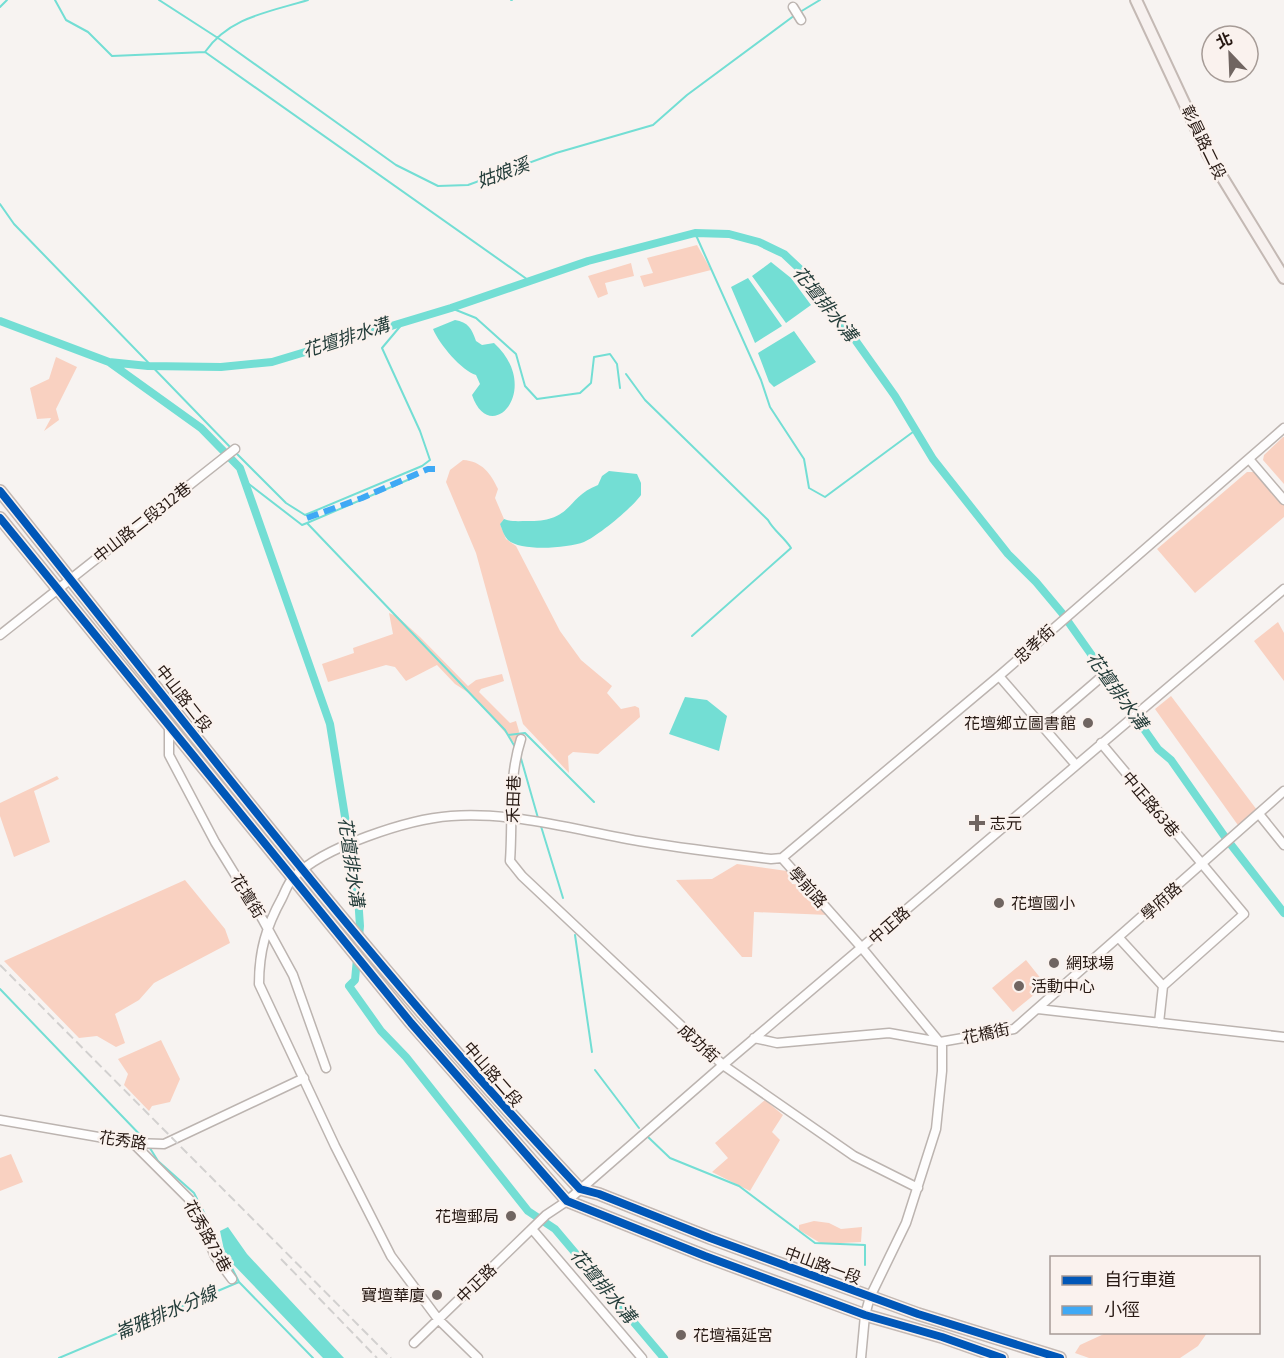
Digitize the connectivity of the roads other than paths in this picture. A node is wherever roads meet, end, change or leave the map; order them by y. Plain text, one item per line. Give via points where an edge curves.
1 (1136, 0) edge
2 (793, 7) dead end
3 (801, 20) dead end
4 (1284, 278) edge
5 (1284, 428) edge
6 (235, 449) dead end
7 (1250, 459) junction
8 (0, 491) edge
9 (1284, 500) edge
10 (0, 518) edge
11 (64, 582) junction
12 (1284, 589) edge
13 (0, 635) edge
14 (999, 676) junction
15 (1099, 679) dead end
16 (169, 728) junction
17 (1043, 728) junction
18 (521, 739) dead end
19 (1101, 743) junction
20 (1076, 765) junction
21 (1284, 791) edge
22 (1259, 814) junction
23 (512, 819) junction
24 (1284, 844) edge
25 (782, 858) junction
26 (510, 861) joint
27 (1202, 864) junction
28 (303, 870) junction
29 (291, 879) junction
30 (267, 926) junction
31 (1119, 938) junction
32 (862, 948) junction
33 (1163, 986) junction
34 (1038, 1009) junction
35 (1159, 1023) junction
36 (1284, 1037) edge
37 (754, 1038) junction
38 (940, 1042) junction
39 (723, 1065) junction
40 (326, 1068) dead end
41 (304, 1078) junction
42 (0, 1120) edge
43 (134, 1143) junction
44 (918, 1188) junction
45 (580, 1190) junction
46 (567, 1201) junction
47 (535, 1226) junction
48 (232, 1279) dead end
49 (870, 1297) junction
50 (865, 1315) junction
51 (438, 1319) junction
52 (414, 1342) dead end
53 (478, 1358) edge
54 (642, 1358) edge
55 (861, 1358) edge
56 (1002, 1358) edge
57 (1060, 1358) edge

1 - 4 main road, 彰員路二段 via 1208,154
2 - 3 street
5 - 7 street, 忠孝街
6 - 11 street, 中山路二段312巷
7 - 9 street
7 - 14 street, 忠孝街
8 - 11 main road, 中山路二段
10 - 11 main road, 中山路二段
11 - 13 street, 中山路二段312巷
11 - 16 main road, 中山路二段
11 - 28 main road, 中山路二段
12 - 19 street, 中正路
14 - 17 street
14 - 25 street, 忠孝街
15 - 17 street
16 - 29 main road, 中山路二段
16 - 30 street, 花壇街 via 169,755 215,842
17 - 20 street
18 - 23 street, 禾田巷 via 510,795
19 - 20 street, 中正路
19 - 27 street, 中正路63巷
20 - 32 street, 中正路
21 - 22 street, 學府路
22 - 24 street
22 - 27 street, 學府路
23 - 25 street, 學前路 via 643,842
23 - 26 street, 禾田巷
23 - 28 street, 學前路 via 454,816 408,824 343,848
25 - 32 street, 學前路
26 - 39 street, 成功街
27 - 31 street, 學府路
27 - 33 street, 中正路63巷 via 1244,914
28 - 29 street
28 - 45 main road, 中山路二段 via 487,1088
29 - 30 street
29 - 46 main road, 中山路二段
30 - 40 street, 花壇街 via 293,975
30 - 41 street via 259,958 259,984
31 - 33 street
31 - 34 street, 學府路
32 - 37 street, 中正路
32 - 38 street, 學前路
33 - 35 street
34 - 35 street
34 - 38 street, 花橋街 via 1014,1029
35 - 36 street
37 - 38 street, 花橋街 via 777,1043 889,1033
37 - 39 street, 中正路
38 - 44 street via 942,1071 936,1130
39 - 44 street, 成功街 via 854,1156
39 - 45 street, 中正路
41 - 43 street, 花秀路 via 164,1144
41 - 51 street via 391,1256
42 - 43 street, 花秀路
43 - 48 street, 花秀路73巷 via 192,1202 215,1256
44 - 49 street via 900,1239
45 - 46 street, 中正路
45 - 49 main road, 中山路一段
46 - 47 street, 中正路
46 - 50 main road, 中山路一段
47 - 51 street, 中正路
47 - 54 street
49 - 50 street
49 - 57 main road, 中山路一段
50 - 55 street
50 - 56 main road, 中山路一段
51 - 52 street, 中正路
51 - 53 street

